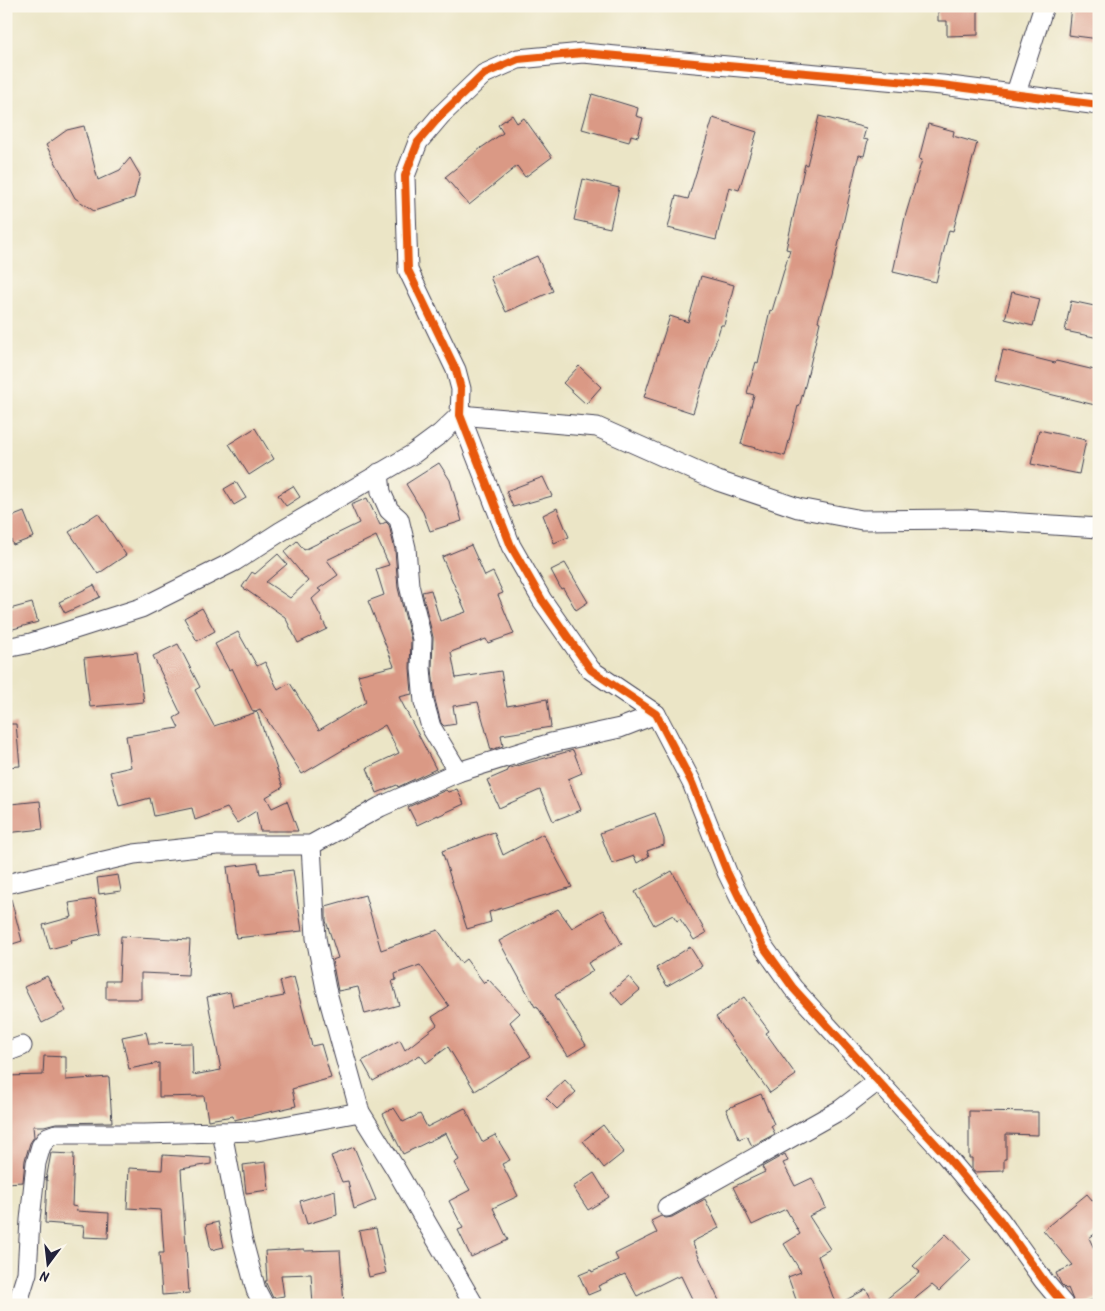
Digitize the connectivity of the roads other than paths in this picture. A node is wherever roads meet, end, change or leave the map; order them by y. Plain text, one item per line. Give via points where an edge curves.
1 (1044, 6) edge
2 (1016, 93) junction
3 (1099, 105) edge
4 (460, 415) junction
5 (379, 473) junction
6 (1099, 528) edge
7 (6, 648) edge
8 (656, 714) junction
9 (458, 772) junction
10 (311, 845) junction
11 (6, 884) edge
12 (878, 1081) junction
13 (360, 1112) junction
14 (222, 1132) junction
15 (667, 1207) dead end
16 (17, 1305) edge
17 (264, 1305) edge
18 (474, 1305) edge
19 (1064, 1305) edge

1 - 2 street
2 - 3 street
2 - 4 street via 583,53 518,59 484,74 418,142 405,176 408,270 456,370 461,389
4 - 5 street via 413,454
4 - 6 street via 597,427 718,481 798,508 862,520 962,519
4 - 8 street via 511,546 542,600 592,670
5 - 7 street via 234,561 141,608
5 - 9 street via 381,492 389,510 399,519 406,548 409,585 422,639 424,702 431,728
8 - 9 street via 620,728 550,743
8 - 12 street via 692,783 727,872 762,946 793,988
9 - 10 street via 380,807
10 - 11 street via 217,846 134,854
10 - 13 street via 316,938 326,989
12 - 15 street via 840,1110
12 - 19 street via 1000,1220
13 - 14 street via 257,1131
13 - 18 street
14 - 16 street via 56,1134 48,1137 41,1146 36,1163 28,1273
14 - 17 street via 242,1238 256,1290

